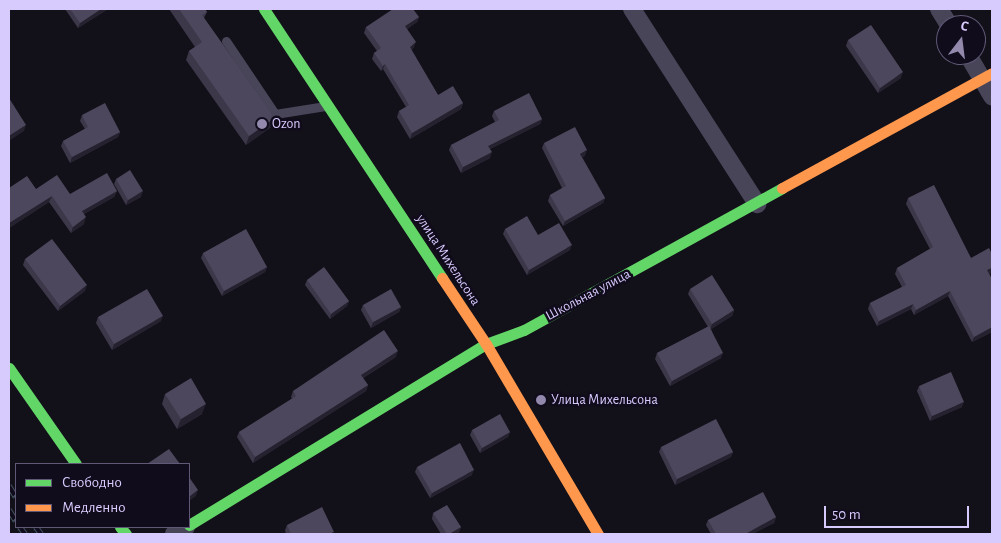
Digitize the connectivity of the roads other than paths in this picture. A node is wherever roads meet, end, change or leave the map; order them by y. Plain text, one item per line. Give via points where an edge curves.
1 (264, 9) edge
2 (632, 9) edge
3 (226, 41) dead end
4 (977, 65) edge
5 (987, 76) edge
6 (992, 96) edge
7 (329, 105) junction
8 (757, 204) junction
9 (486, 344) junction
10 (9, 368) edge
11 (75, 463) edge
12 (190, 525) edge
13 (598, 534) edge

1 - 7 street, улица Михельсона
2 - 8 street
3 - 7 lane via 275,114
4 - 5 street
5 - 6 street
5 - 8 street, Школьная улица
7 - 9 street, улица Михельсона
8 - 9 street, Школьная улица via 524,330
9 - 12 street, Школьная улица
9 - 13 street, улица Михельсона
10 - 11 street

